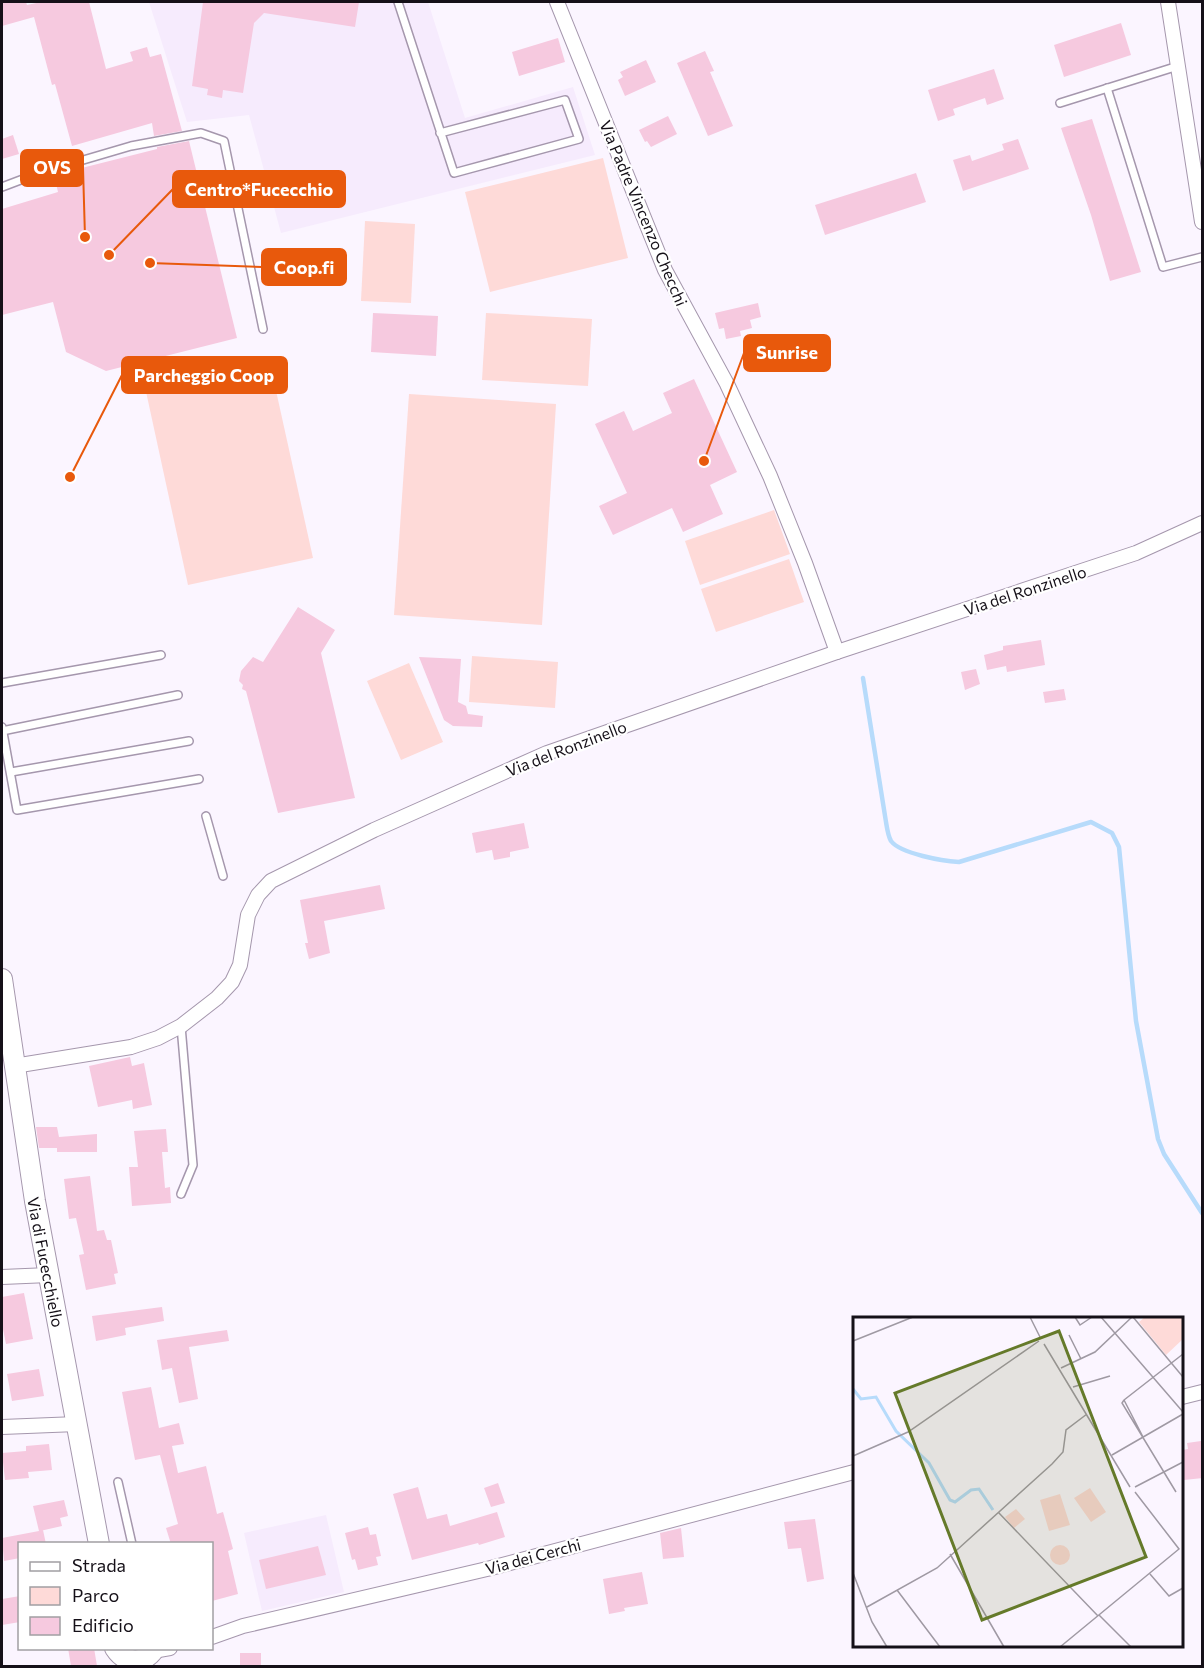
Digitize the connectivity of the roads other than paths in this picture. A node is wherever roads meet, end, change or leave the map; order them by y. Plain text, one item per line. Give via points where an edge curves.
1 (398, 2) edge
2 (557, 2) edge
3 (1168, 2) edge
4 (1178, 66) junction
5 (1107, 88) junction
6 (1060, 103) dead end
7 (440, 133) junction
8 (2, 187) edge
9 (1203, 222) edge
10 (1203, 257) edge
11 (263, 329) dead end
12 (1203, 523) edge
13 (837, 652) junction
14 (161, 655) dead end
15 (2, 683) edge
16 (178, 695) dead end
17 (2, 729) edge
18 (189, 741) dead end
19 (10, 772) junction
20 (199, 779) dead end
21 (206, 816) dead end
22 (223, 876) dead end
23 (2, 979) edge
24 (181, 1026) junction
25 (14, 1066) junction
26 (182, 1194) dead end
27 (49, 1275) junction
28 (2, 1277) edge
29 (1203, 1392) edge
30 (1183, 1397) edge
31 (77, 1424) junction
32 (2, 1427) edge
33 (853, 1473) edge
34 (118, 1482) dead end
35 (99, 1542) edge
36 (132, 1542) edge
37 (213, 1637) edge
38 (118, 1650) edge
39 (158, 1650) edge
40 (133, 1664) edge

1 - 7 lane
2 - 13 street, Via Padre Vincenzo Checchi via 665,270 727,384 770,476
3 - 4 street
4 - 5 lane
4 - 9 street
5 - 6 lane
5 - 10 lane via 1163,267
7 - 7 lane via 454,173 579,139 565,100
8 - 11 lane via 131,146 201,133 224,141
12 - 13 street, Via del Ronzinello via 1136,553
13 - 24 street, Via del Ronzinello via 547,753 271,881 248,915 240,965 232,982
14 - 15 lane
16 - 17 lane
17 - 19 lane
18 - 19 lane
19 - 20 lane via 17,810
21 - 22 lane
23 - 25 main road, Via di Fucecchiello
24 - 25 street, Via del Ronzinello via 131,1047
24 - 26 lane via 193,1165
25 - 27 main road, Via di Fucecchiello
27 - 28 street
27 - 31 main road, Via di Fucecchiello
29 - 30 street
31 - 32 street
31 - 35 main road, Via di Fucecchiello
33 - 37 street, Via dei Cerchi
34 - 36 lane
38 - 40 main road
39 - 40 main road

